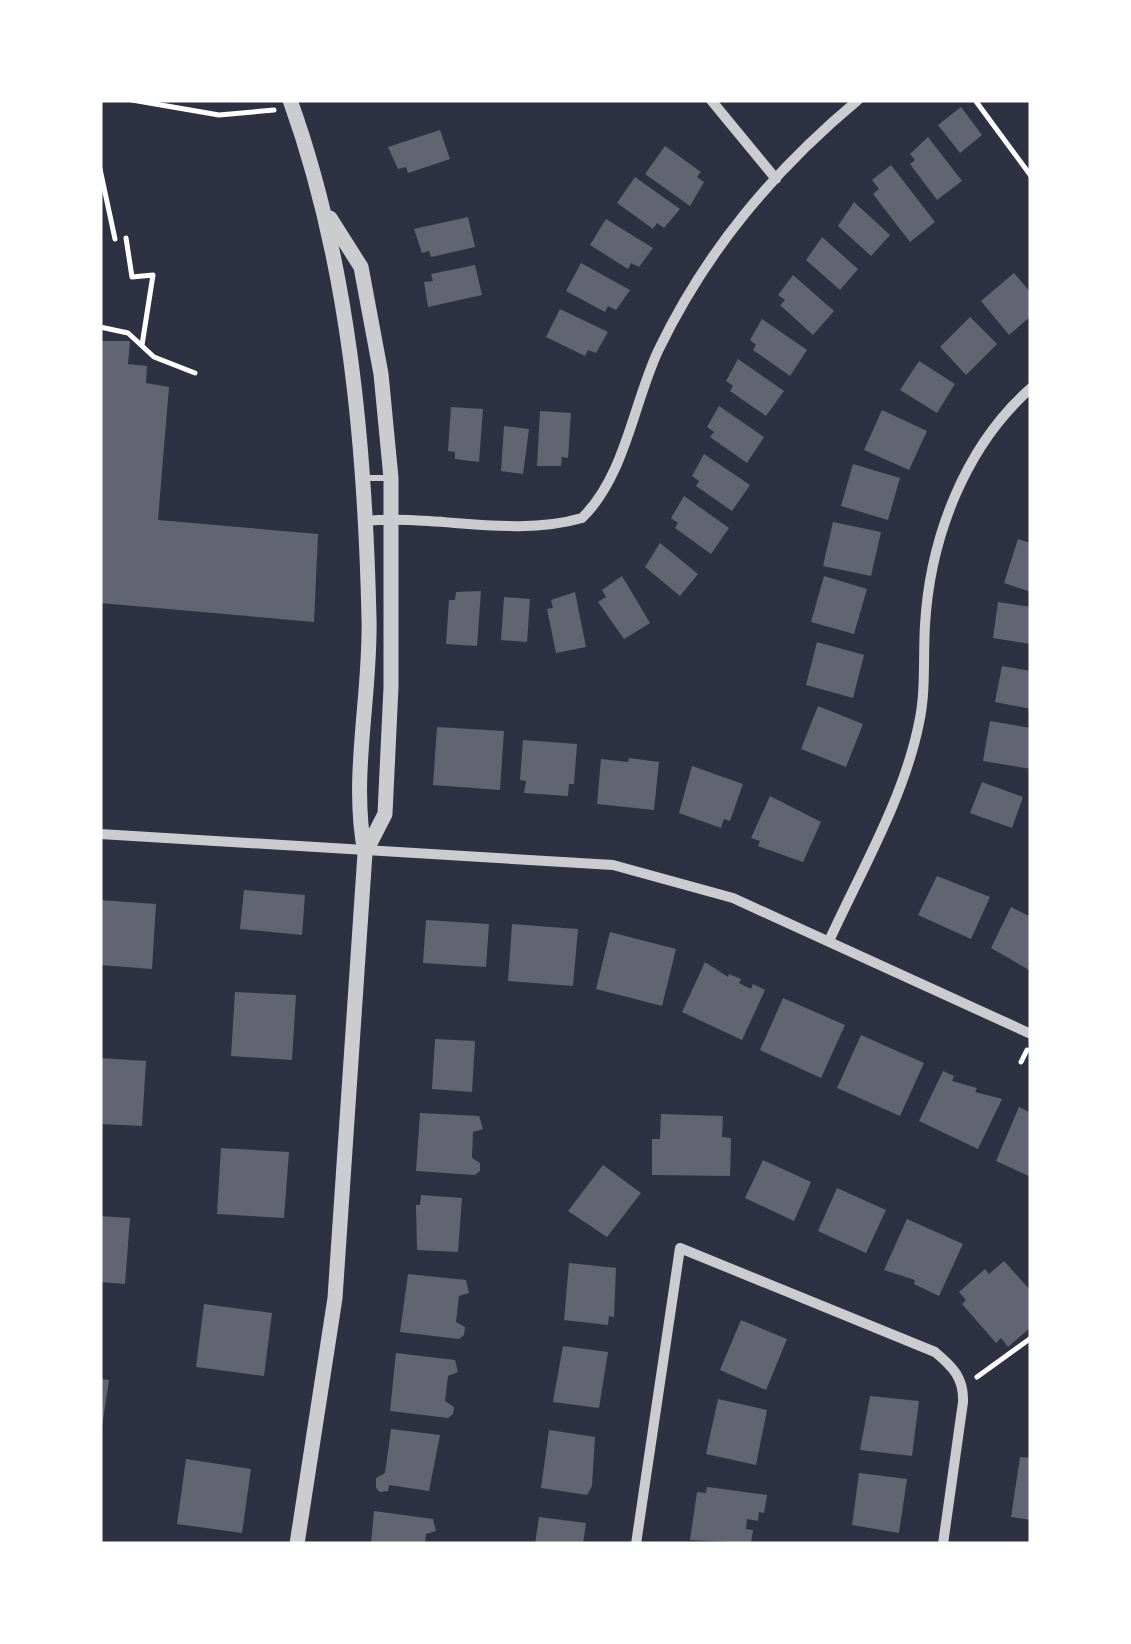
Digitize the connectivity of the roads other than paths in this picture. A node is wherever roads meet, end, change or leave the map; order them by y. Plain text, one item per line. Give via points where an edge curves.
1 (712, 100) edge
2 (858, 100) edge
3 (291, 102) edge
4 (776, 179) junction
5 (326, 211) junction
6 (1031, 388) edge
7 (363, 478) junction
8 (391, 478) junction
9 (393, 518) junction
10 (364, 522) junction
11 (100, 834) edge
12 (365, 853) junction
13 (829, 940) junction
14 (1031, 1034) edge
15 (298, 1544) edge
16 (636, 1544) edge
17 (944, 1544) edge

1 - 4 street
2 - 4 street via 807,142
3 - 5 street
4 - 9 street via 706,262 657,354 610,482 582,518 542,525
5 - 7 street
5 - 8 street via 361,267
6 - 13 street via 979,452 946,518 929,590 920,720 910,762
7 - 8 lane
7 - 10 street
8 - 9 street
9 - 10 street
9 - 12 street via 385,814
10 - 12 street via 368,693 357,814
11 - 12 street
12 - 13 street via 614,865 732,898
12 - 15 street via 335,1298
13 - 14 street
16 - 17 street via 680,1248 936,1352 952,1366 964,1386

